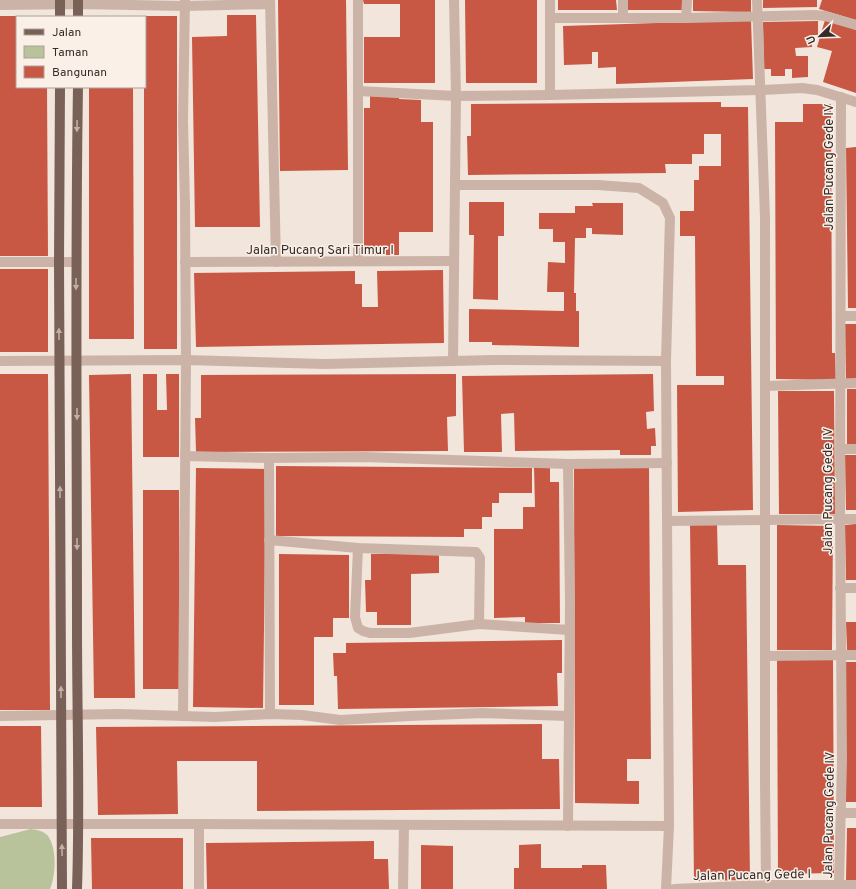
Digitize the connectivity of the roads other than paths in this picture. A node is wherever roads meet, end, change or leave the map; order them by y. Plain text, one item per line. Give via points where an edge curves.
1 (358, 0) edge
2 (454, 0) edge
3 (550, 0) edge
4 (623, 0) edge
5 (687, 0) edge
6 (757, 0) edge
7 (60, 2) edge
8 (78, 2) edge
9 (270, 2) edge
10 (185, 3) edge
11 (0, 5) edge
12 (60, 16) edge
13 (78, 16) edge
14 (756, 17) junction
15 (550, 18) junction
16 (623, 18) junction
17 (686, 18) junction
18 (856, 25) edge
19 (60, 88) edge
20 (78, 88) edge
21 (760, 90) junction
22 (358, 91) junction
23 (550, 95) junction
24 (456, 96) junction
25 (841, 97) junction
26 (856, 102) edge
27 (455, 186) junction
28 (358, 261) junction
29 (454, 261) junction
30 (0, 262) edge
31 (59, 262) junction
32 (76, 262) junction
33 (185, 262) junction
34 (276, 262) junction
35 (841, 316) junction
36 (856, 316) edge
37 (60, 360) junction
38 (76, 360) junction
39 (186, 360) junction
40 (0, 361) edge
41 (453, 361) junction
42 (666, 361) junction
43 (840, 382) junction
44 (856, 383) edge
45 (766, 386) junction
46 (841, 449) junction
47 (856, 449) edge
48 (185, 456) junction
49 (269, 458) junction
50 (667, 463) junction
51 (568, 464) junction
52 (840, 519) junction
53 (856, 519) edge
54 (766, 520) junction
55 (667, 521) junction
56 (269, 540) junction
57 (358, 548) junction
58 (840, 588) junction
59 (856, 588) edge
60 (479, 624) junction
61 (569, 630) junction
62 (841, 654) junction
63 (856, 655) edge
64 (765, 656) junction
65 (61, 714) junction
66 (77, 714) junction
67 (270, 714) junction
68 (0, 716) edge
69 (183, 716) junction
70 (568, 716) junction
71 (841, 812) junction
72 (856, 813) edge
73 (0, 824) edge
74 (61, 824) junction
75 (79, 824) junction
76 (199, 824) junction
77 (404, 825) junction
78 (568, 826) junction
79 (669, 826) junction
80 (766, 885) junction
81 (839, 885) junction
82 (856, 885) edge
83 (62, 889) edge
84 (77, 889) edge
85 (199, 889) edge
86 (403, 889) edge
87 (666, 889) edge
88 (674, 889) edge

1 - 22 street
2 - 24 street
3 - 15 street
4 - 16 street
5 - 17 street
6 - 14 street
7 - 8 street
7 - 11 street
7 - 12 main road
8 - 10 street
8 - 13 main road
9 - 10 street
9 - 34 street
10 - 33 street
14 - 17 street
14 - 18 street via 825,16
14 - 21 street
15 - 16 street
15 - 23 street
16 - 17 street
19 - 31 main road
20 -> 32 main road
21 - 23 street
21 - 25 street via 802,88
21 - 45 street via 765,217
22 - 24 street
22 - 28 street
23 - 24 street
24 - 27 street
25 - 26 street
25 - 35 street, Jalan Pucang Gede IV
27 - 29 street
27 - 42 street via 598,184 639,188 663,203 670,218
28 - 29 street, Jalan Pucang Sari Timur I
28 - 34 street, Jalan Pucang Sari Timur I
29 - 41 street
30 - 31 street
31 - 32 street
37 -> 31 main road
32 -> 38 main road
33 - 34 street, Jalan Pucang Sari Timur I
33 - 39 street
35 - 36 street
35 - 43 street, Jalan Pucang Gede IV
37 - 38 street
37 - 40 street
65 -> 37 main road
38 - 39 street
38 -> 66 main road
39 - 41 street via 324,364
39 - 48 street
41 - 42 street
42 - 50 street
43 - 44 street
43 - 45 street
43 - 46 street, Jalan Pucang Gede IV
45 - 54 street
46 - 47 street
46 - 52 street, Jalan Pucang Gede IV
48 - 49 street
48 - 69 street
49 - 51 street via 364,457
49 - 56 street
50 - 51 street
50 - 55 street
51 - 61 street
52 - 53 street
52 - 54 street
52 - 58 street, Jalan Pucang Gede IV
54 - 55 street
54 - 64 street
55 - 79 street
56 - 57 street
56 - 67 street
57 - 60 street via 476,552 480,558
57 - 60 street via 355,617 360,630 370,633 409,633
58 - 59 street
58 - 62 street, Jalan Pucang Gede IV
60 - 61 street
61 - 70 street
62 - 63 street
62 - 64 street
62 - 71 street, Jalan Pucang Gede IV
64 - 80 street
65 - 66 street
65 - 68 street
65 - 74 main road
66 - 69 street
66 - 75 main road
67 - 69 street
67 - 70 street via 340,720 483,714
70 - 78 street
71 - 72 street
71 - 81 street, Jalan Pucang Gede IV
73 - 74 street
74 - 75 street
83 -> 74 main road
75 - 76 street
75 - 84 main road
76 - 77 street
76 - 85 street
77 - 78 street
77 - 86 street
78 - 79 street
79 - 87 street
80 - 81 street, Jalan Pucang Gede I
80 - 88 street, Jalan Pucang Gede I
81 - 82 street, Jalan Pucang Gede I

